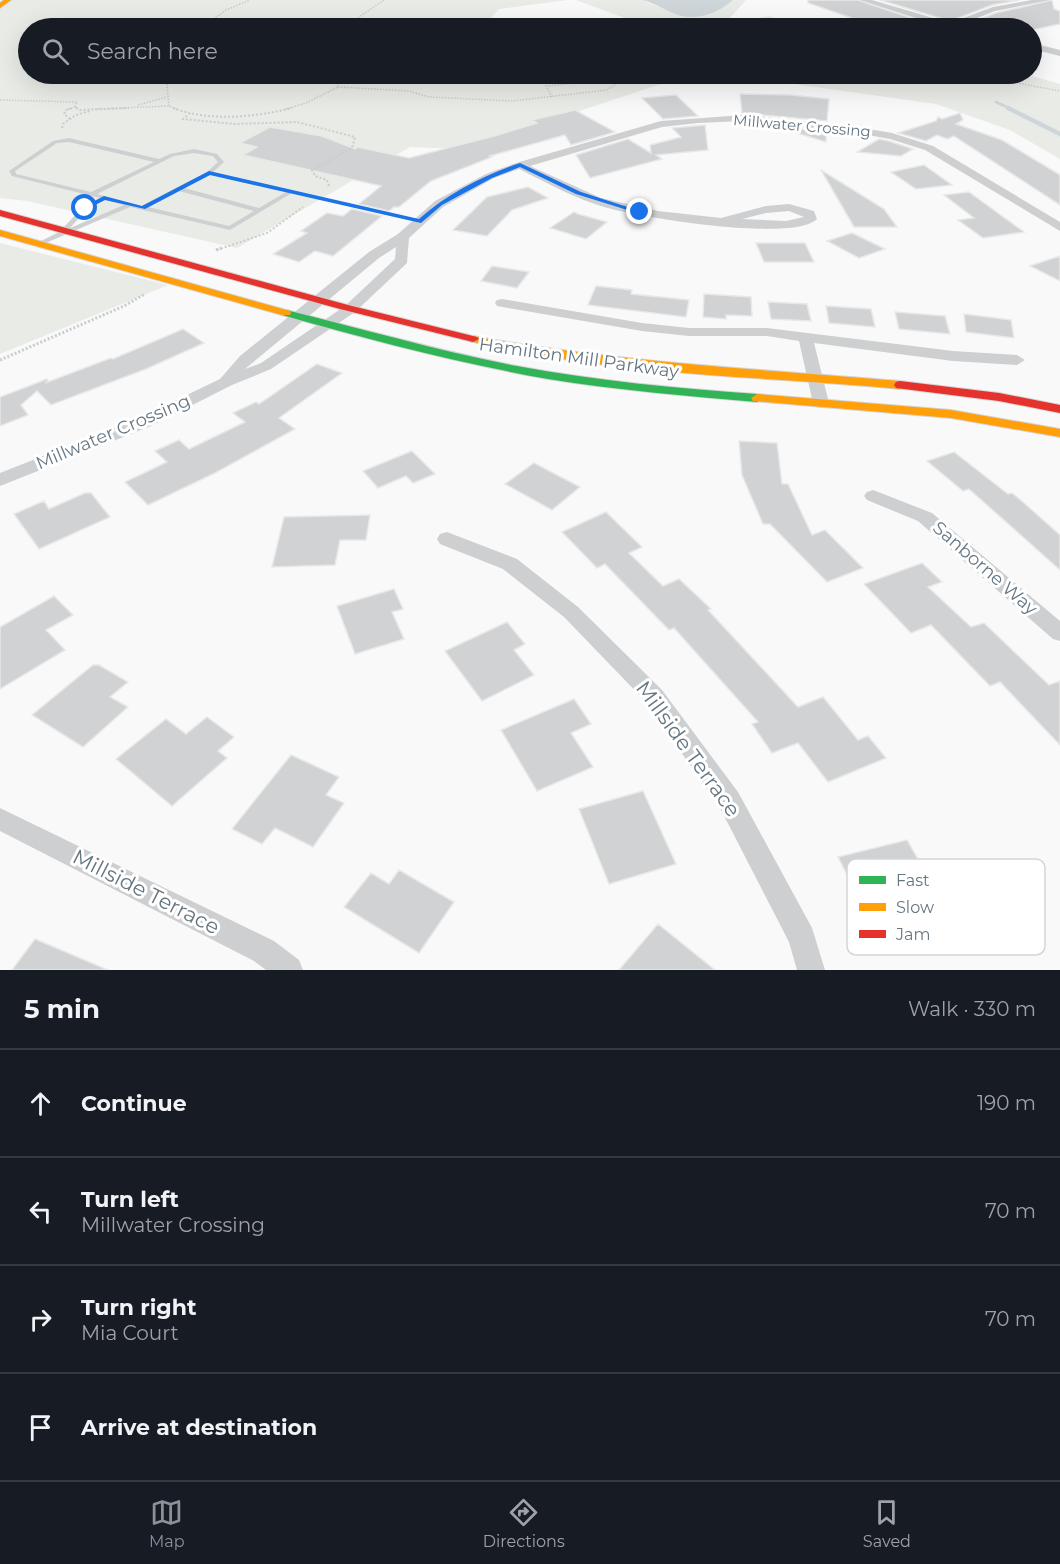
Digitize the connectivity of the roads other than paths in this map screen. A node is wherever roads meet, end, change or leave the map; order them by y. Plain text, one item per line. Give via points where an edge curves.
1 (8, 0) edge
2 (864, 0) edge
3 (1046, 0) edge
4 (0, 6) edge
5 (923, 18) edge
6 (970, 18) edge
7 (1042, 48) edge
8 (1060, 53) edge
9 (159, 161) junction
10 (520, 165) junction
11 (209, 173) junction
12 (179, 189) junction
13 (291, 191) junction
14 (93, 194) junction
15 (104, 198) junction
16 (129, 205) junction
17 (142, 208) junction
18 (259, 210) junction
19 (0, 213) edge
20 (421, 221) junction
21 (723, 221) junction
22 (1060, 227) edge
23 (64, 231) junction
24 (0, 233) edge
25 (403, 237) junction
26 (39, 244) junction
27 (319, 301) junction
28 (502, 303) dead end
29 (350, 309) junction
30 (297, 316) junction
31 (329, 325) junction
32 (805, 336) junction
33 (1017, 360) dead end
34 (817, 379) junction
35 (226, 382) junction
36 (821, 403) junction
37 (1060, 409) edge
38 (1060, 433) edge
39 (0, 480) edge
40 (873, 496) dead end
41 (447, 539) dead end
42 (1060, 633) edge
43 (0, 819) edge
44 (289, 970) edge
45 (811, 970) edge

1 - 4 street
2 - 5 street
3 - 6 street via 993,9
7 - 8 street
9 - 11 lane via 172,154 215,155 221,162
9 - 14 lane
9 - 14 lane via 69,140 55,142 12,171 14,176
10 - 20 street, Millwater Crossing via 490,176 440,204
10 - 21 street via 607,204 667,216
10 - 22 street, Millwater Crossing via 661,124 744,118 851,129 929,147
11 - 12 lane
11 - 13 lane
12 - 17 lane
12 - 18 lane
13 - 18 lane
13 - 20 lane
14 - 15 lane
15 - 16 lane
15 - 23 lane via 85,208
16 - 17 lane
16 - 23 lane
17 - 18 lane via 230,228
19 - 23 street, Hamilton Mill Parkway
20 - 25 street, Millwater Crossing
21 - 21 street via 782,224 811,219 801,209 788,207
23 - 26 lane
23 - 27 street, Hamilton Mill Parkway
24 - 26 street, Hamilton Mill Parkway
25 - 27 street, Millwater Crossing via 374,255
25 - 29 street, Millwater Crossing via 402,260
26 - 30 street, Hamilton Mill Parkway
27 - 29 street, Hamilton Mill Parkway
27 - 30 street, Millwater Crossing
28 - 32 street via 642,327
29 - 31 street, Millwater Crossing
29 - 34 street, Hamilton Mill Parkway via 454,335 564,355
30 - 31 street, Hamilton Mill Parkway
30 - 35 street, Millwater Crossing via 245,359
31 - 35 street, Millwater Crossing via 266,366
31 - 36 street, Hamilton Mill Parkway via 481,363 551,376
32 - 33 street via 953,356
32 - 34 street
34 - 36 street
34 - 37 street, Hamilton Mill Parkway via 917,386
35 - 39 street, Millwater Crossing via 145,422
36 - 38 street, Hamilton Mill Parkway via 951,414
40 - 42 street, Sanborne Way via 925,517
41 - 45 street, Millside Terrace via 510,564 571,612 654,696 729,800 802,938
43 - 44 street, Millside Terrace via 264,951

